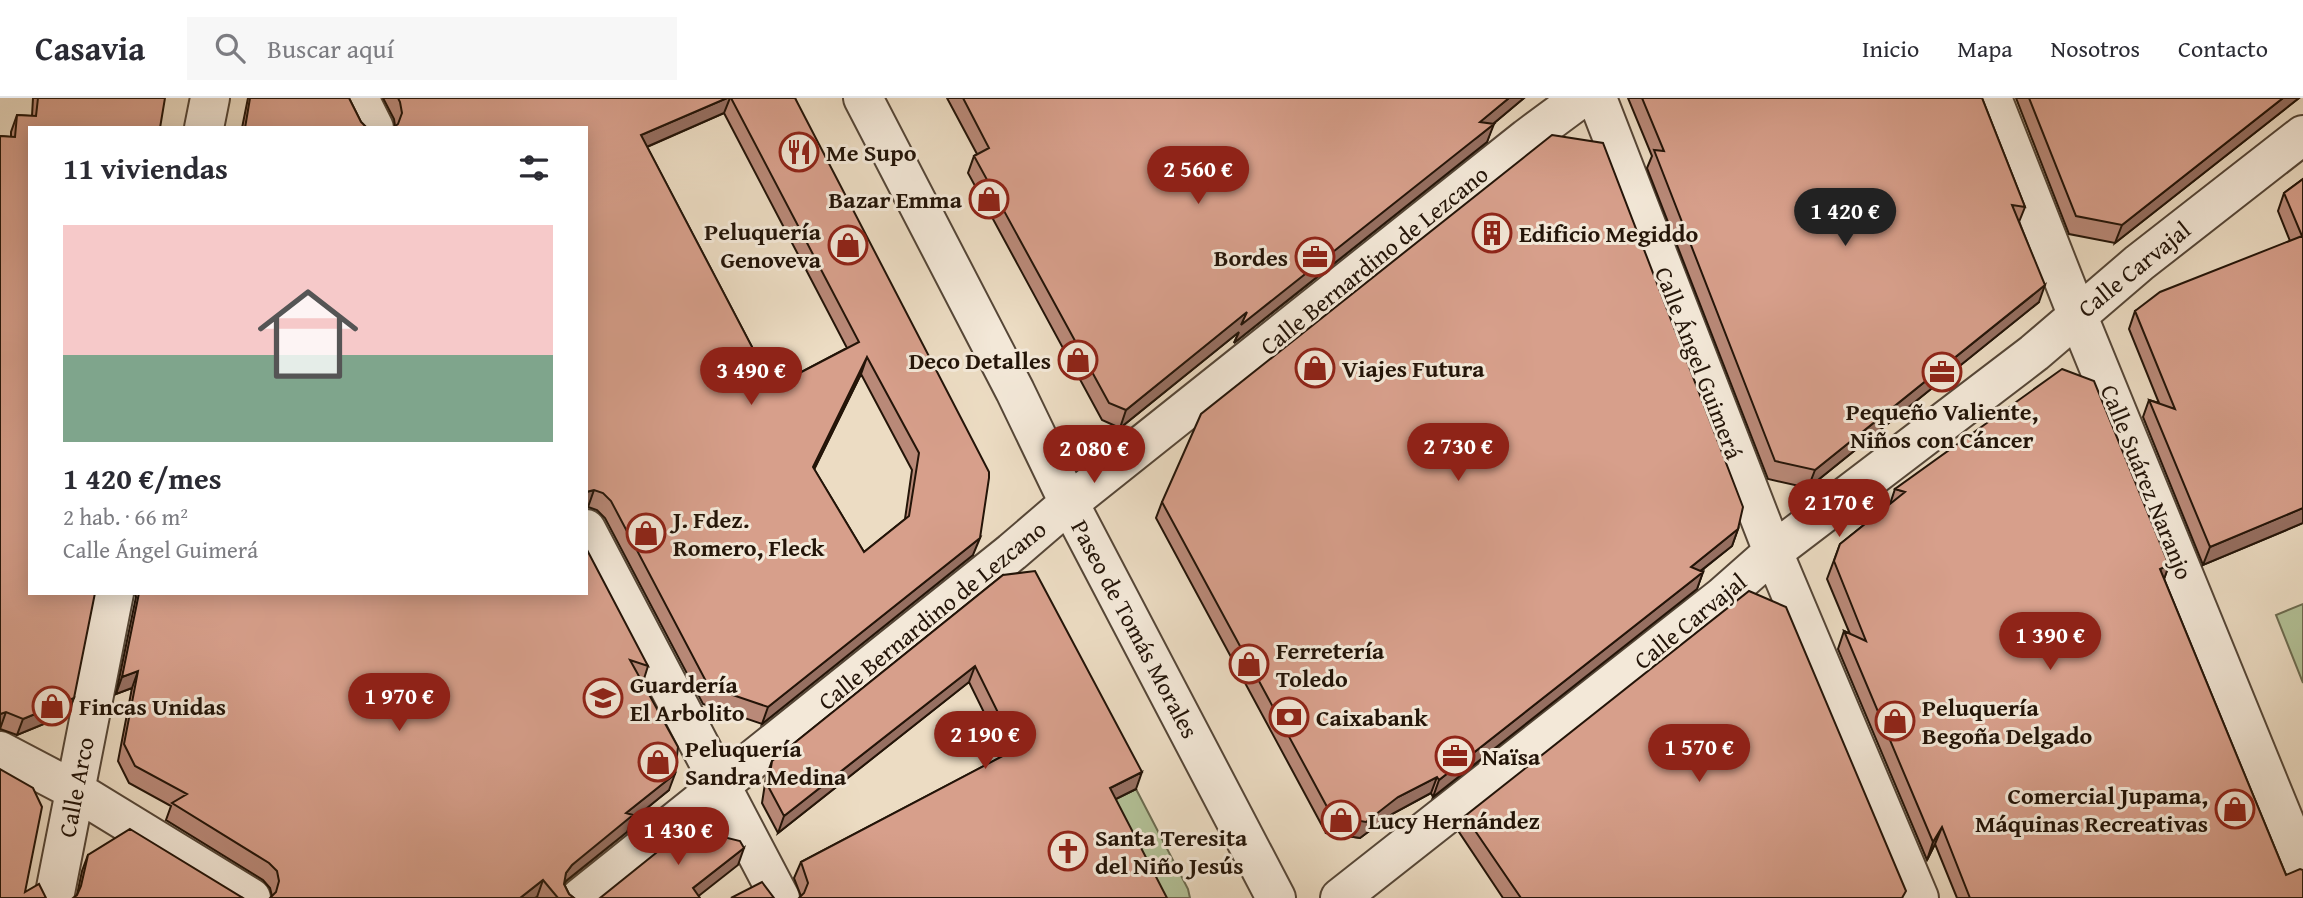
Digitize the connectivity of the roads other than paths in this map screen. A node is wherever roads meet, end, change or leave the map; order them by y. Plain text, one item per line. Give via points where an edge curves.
1 (210, 98) edge
2 (359, 98) edge
3 (863, 98) edge
4 (1581, 98) edge
5 (1597, 98) edge
6 (1992, 98) edge
7 (204, 126) edge
8 (373, 126) edge
9 (2303, 135) edge
10 (2077, 314) junction
11 (1069, 503) junction
12 (588, 533) edge
13 (1773, 552) junction
14 (114, 595) edge
15 (0, 751) edge
16 (721, 785) junction
17 (76, 791) junction
18 (2303, 867) edge
19 (54, 898) edge
20 (251, 898) edge
21 (580, 898) edge
22 (780, 898) edge
23 (1276, 898) edge
24 (1340, 898) edge
25 (1919, 898) edge

1 - 7 street
2 - 8 street
3 - 11 street, Paseo de Tomás Morales
4 - 11 street, Calle Bernardino de Lezcano
5 - 13 street, Calle Ángel Guimerá
6 - 10 street, Calle Suárez Naranjo
9 - 10 street, Calle Carvajal
10 - 13 street, Calle Carvajal via 2034,354
10 - 18 street, Calle Suárez Naranjo
11 - 16 street, Calle Bernardino de Lezcano
11 - 23 street, Paseo de Tomás Morales
12 - 16 street
13 - 24 street, Calle Carvajal
13 - 25 street, Calle Ángel Guimerá
14 - 17 street, Calle Arco
15 - 17 street
16 - 21 street, Calle Bernardino de Lezcano
16 - 22 street
17 - 19 street, Calle Arco
17 - 20 street

